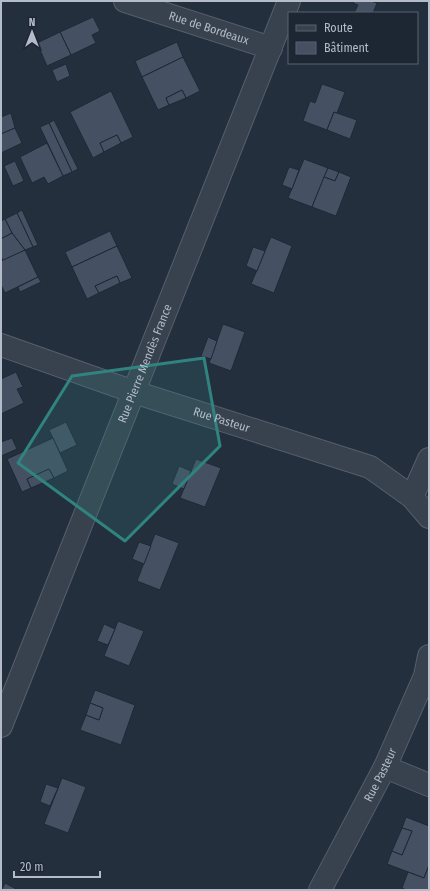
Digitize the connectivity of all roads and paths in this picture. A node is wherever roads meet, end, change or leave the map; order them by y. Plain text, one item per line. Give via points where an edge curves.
1 (125, 1) edge
2 (289, 1) edge
3 (270, 48) junction
4 (1, 345) edge
5 (134, 392) junction
6 (429, 459) edge
7 (412, 497) junction
8 (429, 517) edge
9 (429, 656) edge
10 (1, 726) edge
11 (385, 767) junction
12 (429, 785) edge
13 (320, 890) edge

1 - 3 street, Rue de Bordeaux
2 - 3 street, Rue Pierre Mendès France
3 - 5 street, Rue Pierre Mendès France
4 - 5 street, Rue Pasteur
5 - 7 street, Rue Pasteur via 370,467
5 - 10 street, Rue Pierre Mendès France
6 - 7 street
7 - 8 street, Rue Pasteur
9 - 11 street, Rue Pasteur via 425,676
11 - 12 street
11 - 13 street, Rue Pasteur

